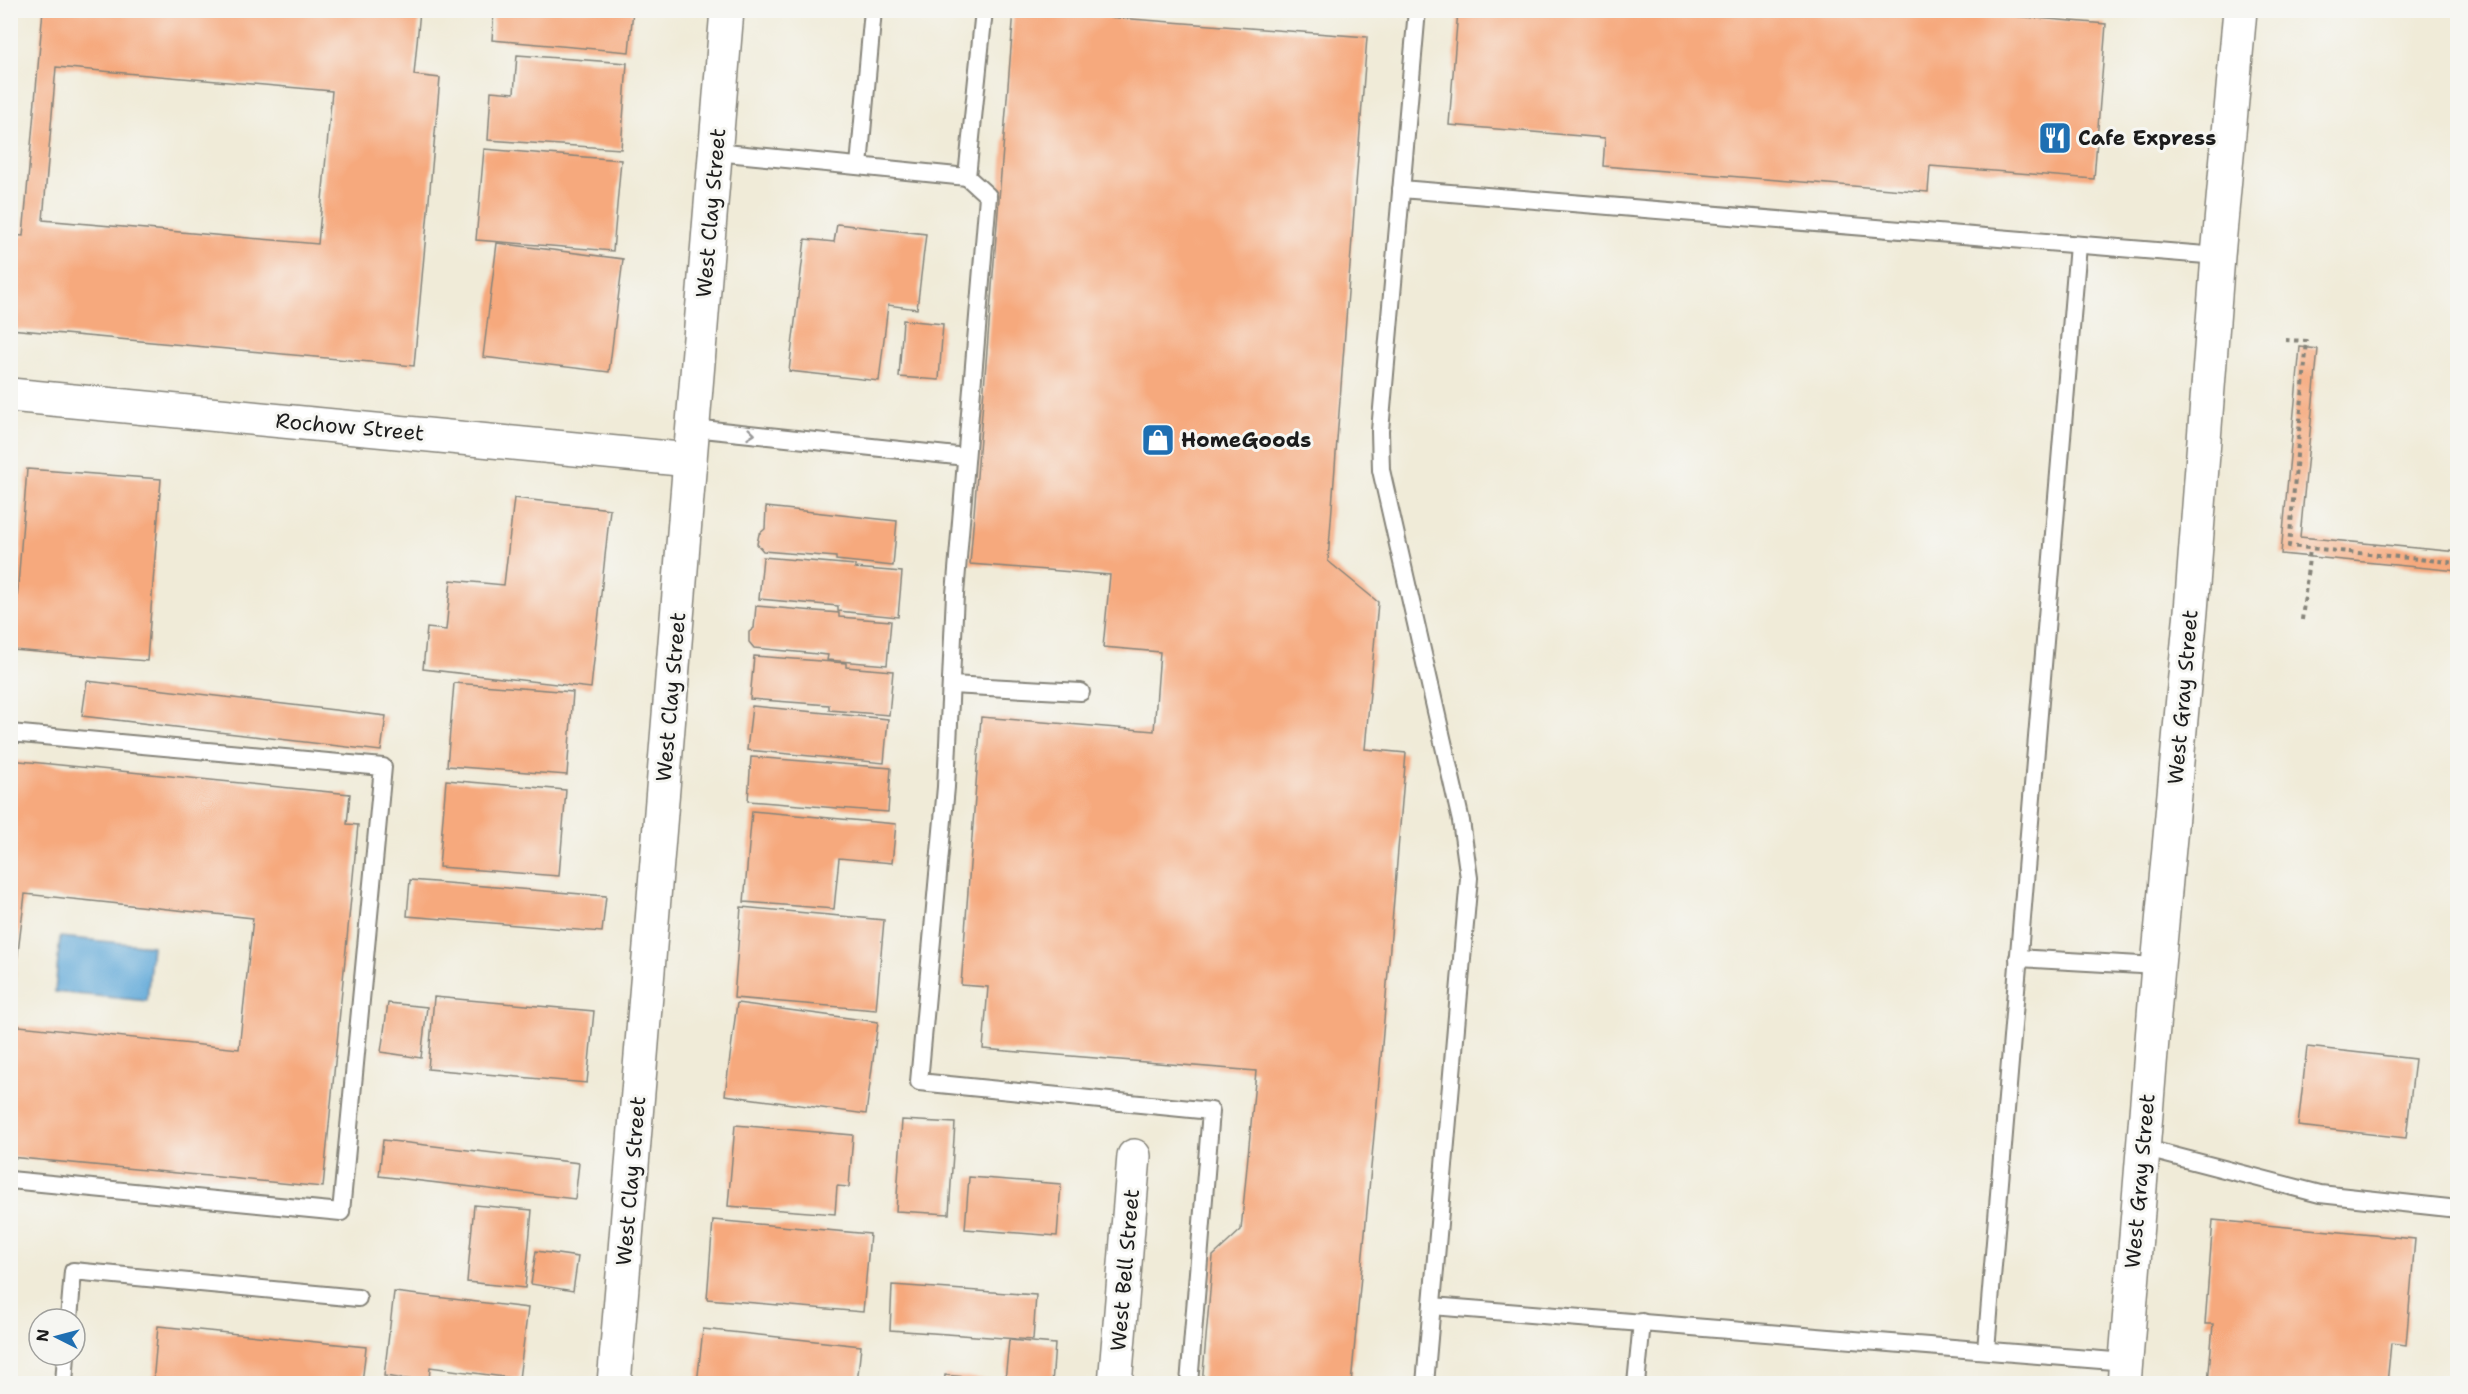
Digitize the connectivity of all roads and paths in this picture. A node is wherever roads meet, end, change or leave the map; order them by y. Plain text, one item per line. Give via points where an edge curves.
1 (727, 10) edge
2 (873, 10) edge
3 (984, 10) edge
4 (1410, 10) edge
5 (2240, 10) edge
6 (1417, 11) edge
7 (716, 152) junction
8 (859, 166) junction
9 (968, 177) junction
10 (1401, 189) junction
11 (2078, 245) junction
12 (2218, 256) junction
13 (2285, 340) dead end
14 (10, 395) edge
15 (691, 444) junction
16 (966, 456) junction
17 (2310, 549) junction
18 (2457, 563) edge
19 (2302, 620) dead end
20 (951, 685) junction
21 (1081, 692) dead end
22 (10, 733) edge
23 (2018, 958) junction
24 (2158, 966) junction
25 (2143, 1148) junction
26 (1134, 1155) dead end
27 (10, 1180) edge
28 (2457, 1209) edge
29 (358, 1298) dead end
30 (1432, 1306) junction
31 (70, 1307) edge
32 (1642, 1322) junction
33 (1986, 1350) junction
34 (65, 1367) edge
35 (2125, 1373) edge
36 (64, 1383) edge
37 (614, 1383) edge
38 (1115, 1383) edge
39 (1189, 1383) edge
40 (1425, 1383) edge
41 (1636, 1383) edge

1 - 7 street, West Clay Street
2 - 8 lane
3 - 9 lane
4 - 6 lane
5 - 12 street, West Gray Street
6 - 10 lane
7 - 8 lane
7 - 15 street, West Clay Street
8 - 9 lane
9 - 16 lane via 988,196
10 - 11 lane
10 - 30 lane via 1380,431 1381,470 1461,821 1469,878
11 - 12 lane
11 - 23 lane
12 - 24 street, West Gray Street via 2192,610
13 - 17 path via 2307,341 2289,546
14 - 15 street, Rochow Street
15 -> 16 lane
15 - 37 street, West Clay Street
16 - 20 lane
17 - 18 path
17 - 19 path
20 - 21 lane
20 - 39 lane via 946,787 919,1082 1211,1111
22 - 27 lane via 383,767 341,1212
23 - 24 lane
23 - 33 lane
24 - 25 street, West Gray Street
25 - 28 lane via 2320,1194
25 - 35 street, West Gray Street
26 - 38 street, West Bell Street
29 - 31 lane via 73,1271
30 - 32 lane
30 - 40 lane
32 - 33 lane
32 - 41 lane
33 - 35 lane
34 - 36 lane

